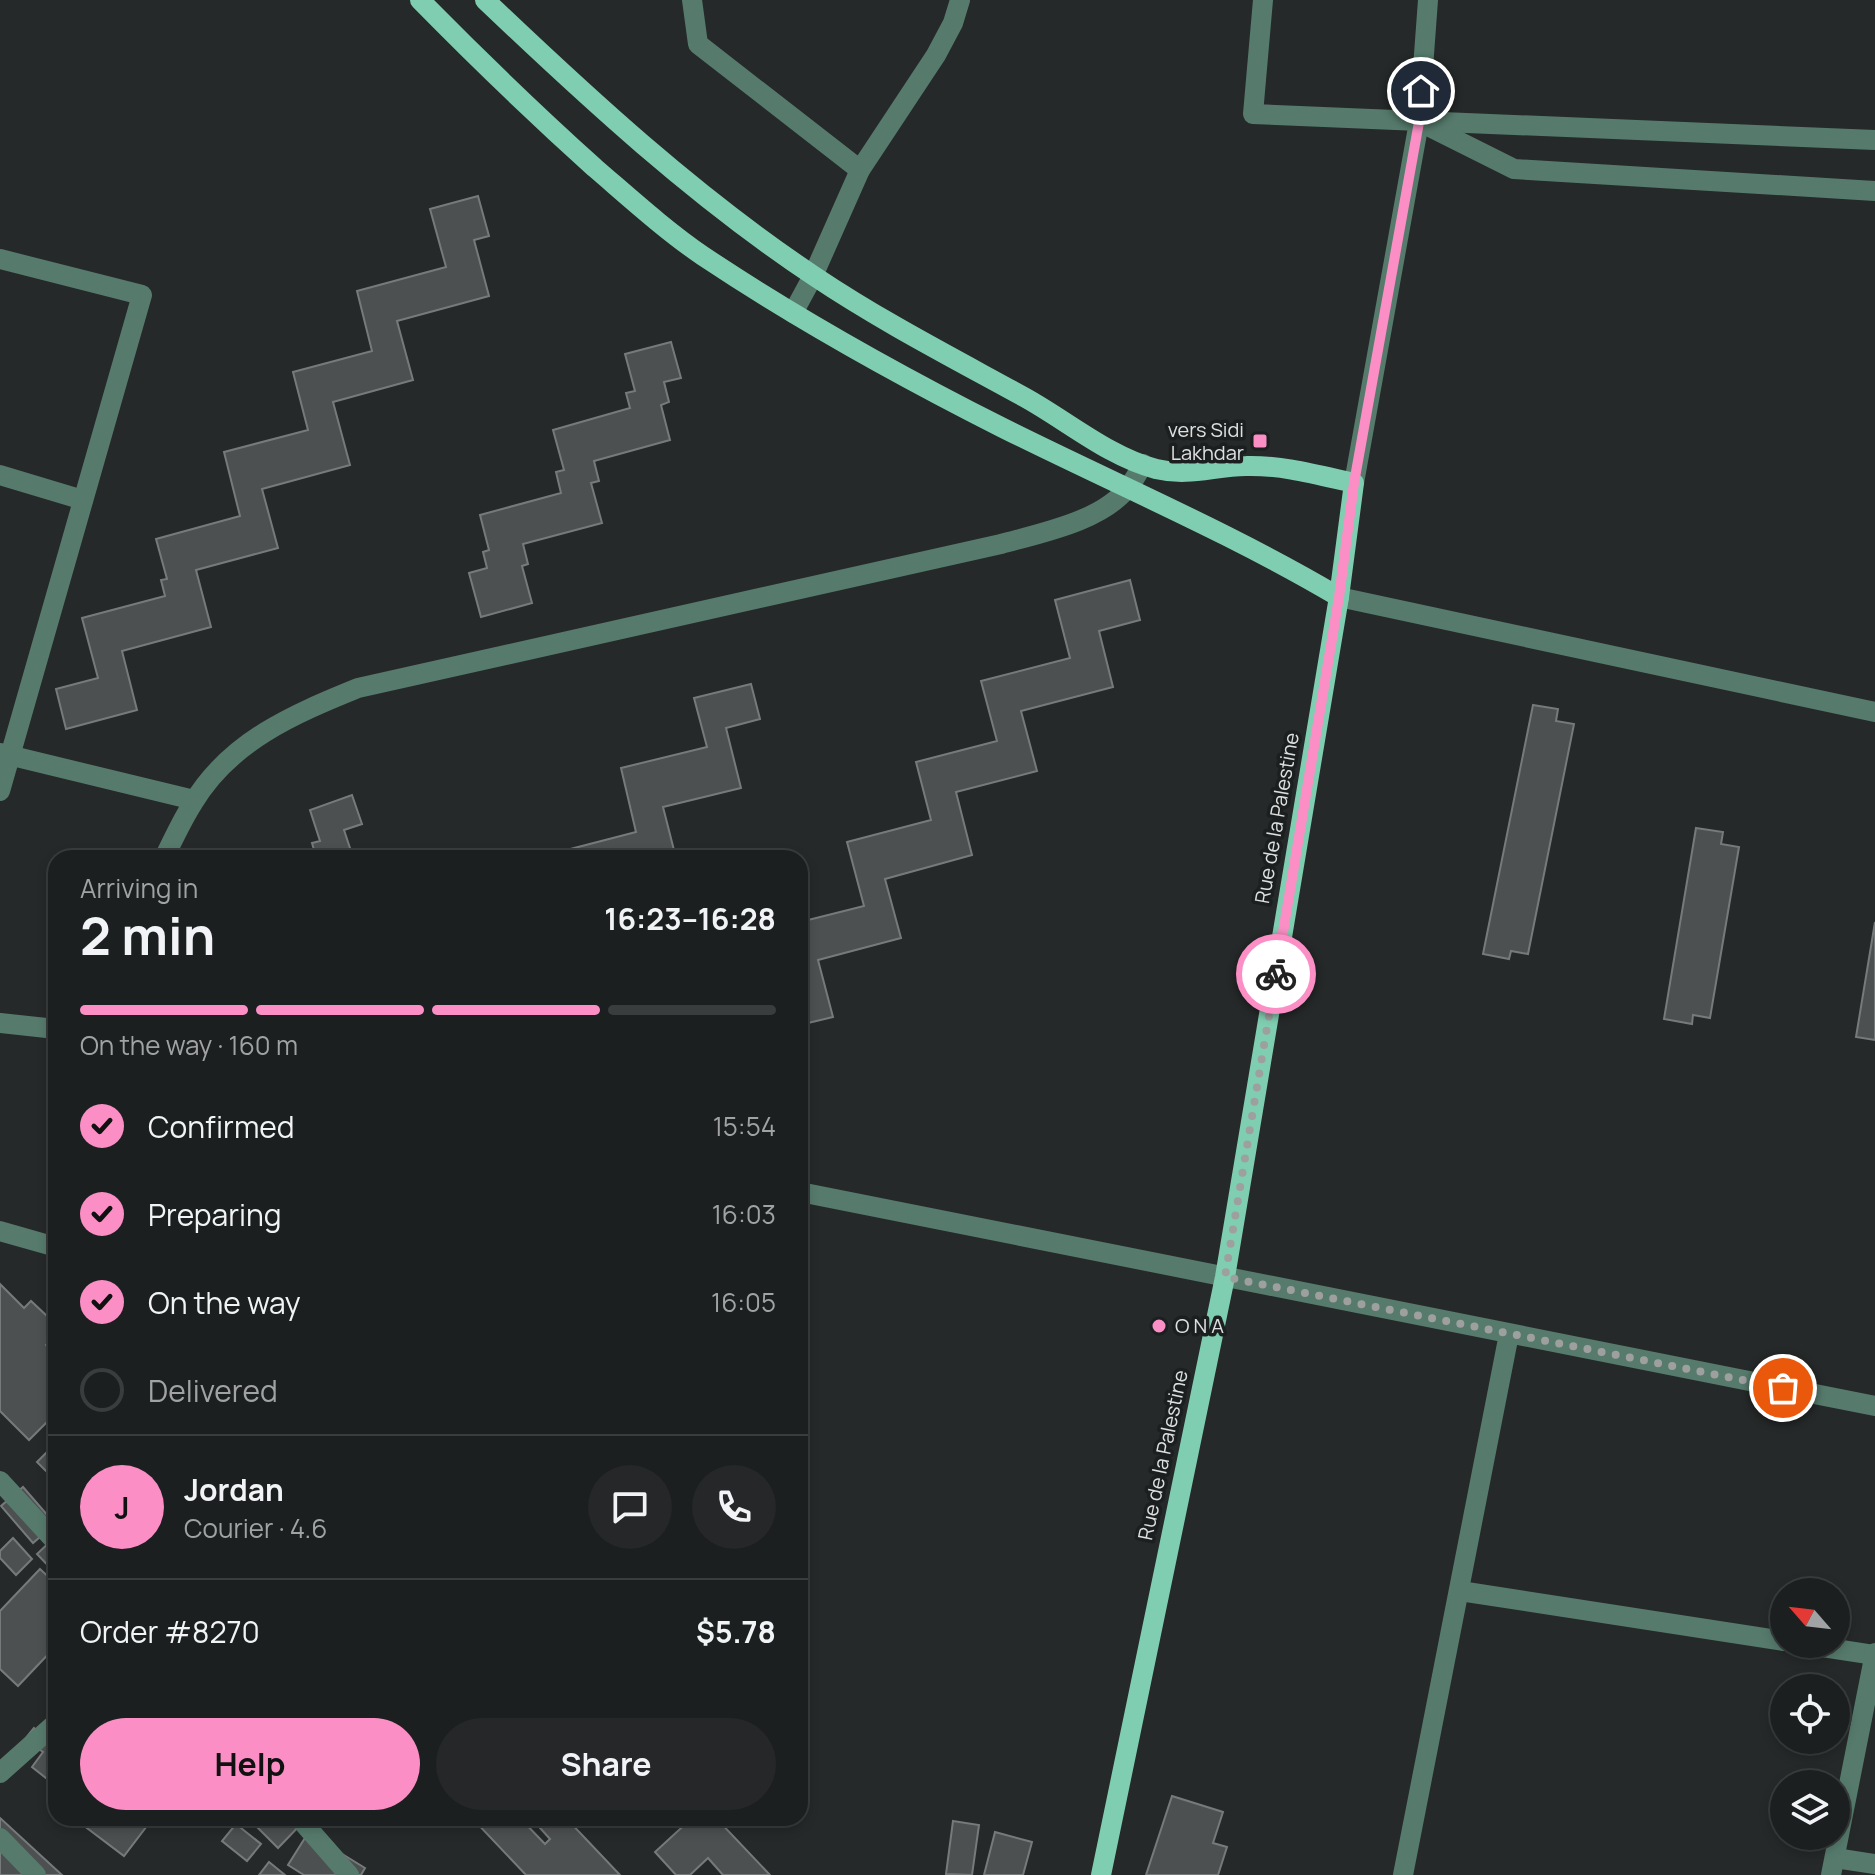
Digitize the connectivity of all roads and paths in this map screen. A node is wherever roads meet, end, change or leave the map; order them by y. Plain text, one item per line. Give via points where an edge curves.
1 (420, 0) edge
2 (485, 0) edge
3 (692, 0) edge
4 (960, 0) edge
5 (1263, 0) edge
6 (1428, 0) edge
7 (1419, 122) junction
8 (1875, 140) edge
9 (860, 170) junction
10 (1875, 191) edge
11 (0, 259) edge
12 (813, 276) junction
13 (793, 313) junction
14 (1143, 464) junction
15 (0, 475) edge
16 (1354, 483) junction
17 (1129, 488) junction
18 (83, 500) junction
19 (1339, 597) junction
20 (1875, 712) edge
21 (5, 755) edge
22 (0, 791) edge
23 (194, 800) junction
24 (168, 850) edge
25 (0, 1023) edge
26 (48, 1028) edge
27 (808, 1194) edge
28 (0, 1231) edge
29 (48, 1245) edge
30 (1225, 1277) junction
31 (1509, 1334) junction
32 (1875, 1406) edge
33 (0, 1481) edge
34 (48, 1533) edge
35 (1460, 1591) junction
36 (1770, 1639) edge
37 (1850, 1651) edge
38 (1875, 1654) edge
39 (48, 1730) edge
40 (0, 1773) edge
41 (306, 1826) edge
42 (0, 1838) edge
43 (1875, 1864) edge
44 (1833, 1866) edge
45 (36, 1875) edge
46 (349, 1875) edge
47 (1101, 1875) edge
48 (1403, 1875) edge

1 - 13 main road via 632,201 700,254
2 - 12 main road via 669,168
3 - 9 street via 698,44
4 - 9 street via 936,55
5 - 7 street via 1253,114
6 - 7 street, Rue de la Palestine
7 - 8 street
7 - 10 street via 1514,169
7 - 16 street, Rue de la Palestine
9 - 12 street
11 - 18 street via 142,295
12 - 13 street
12 - 14 main road
13 - 17 main road via 892,370
14 - 16 main road via 1197,473 1268,466
14 - 17 street
15 - 18 street
16 - 19 main road, Rue de la Palestine
17 - 19 main road via 1261,552
17 - 23 street via 1082,519 1001,544 358,688 292,714 234,752
18 - 21 street
19 - 20 street
19 - 30 main road, Rue de la Palestine
21 - 22 street
21 - 23 street
23 - 24 street
25 - 26 street
27 - 30 street
28 - 29 street
30 - 31 street
30 - 47 main road, Rue de la Palestine
31 - 32 street
31 - 35 street
33 - 34 street
35 - 36 street
35 - 48 street
37 - 38 street
38 - 44 street
39 - 40 street
41 - 46 street
42 - 45 street
43 - 44 street

